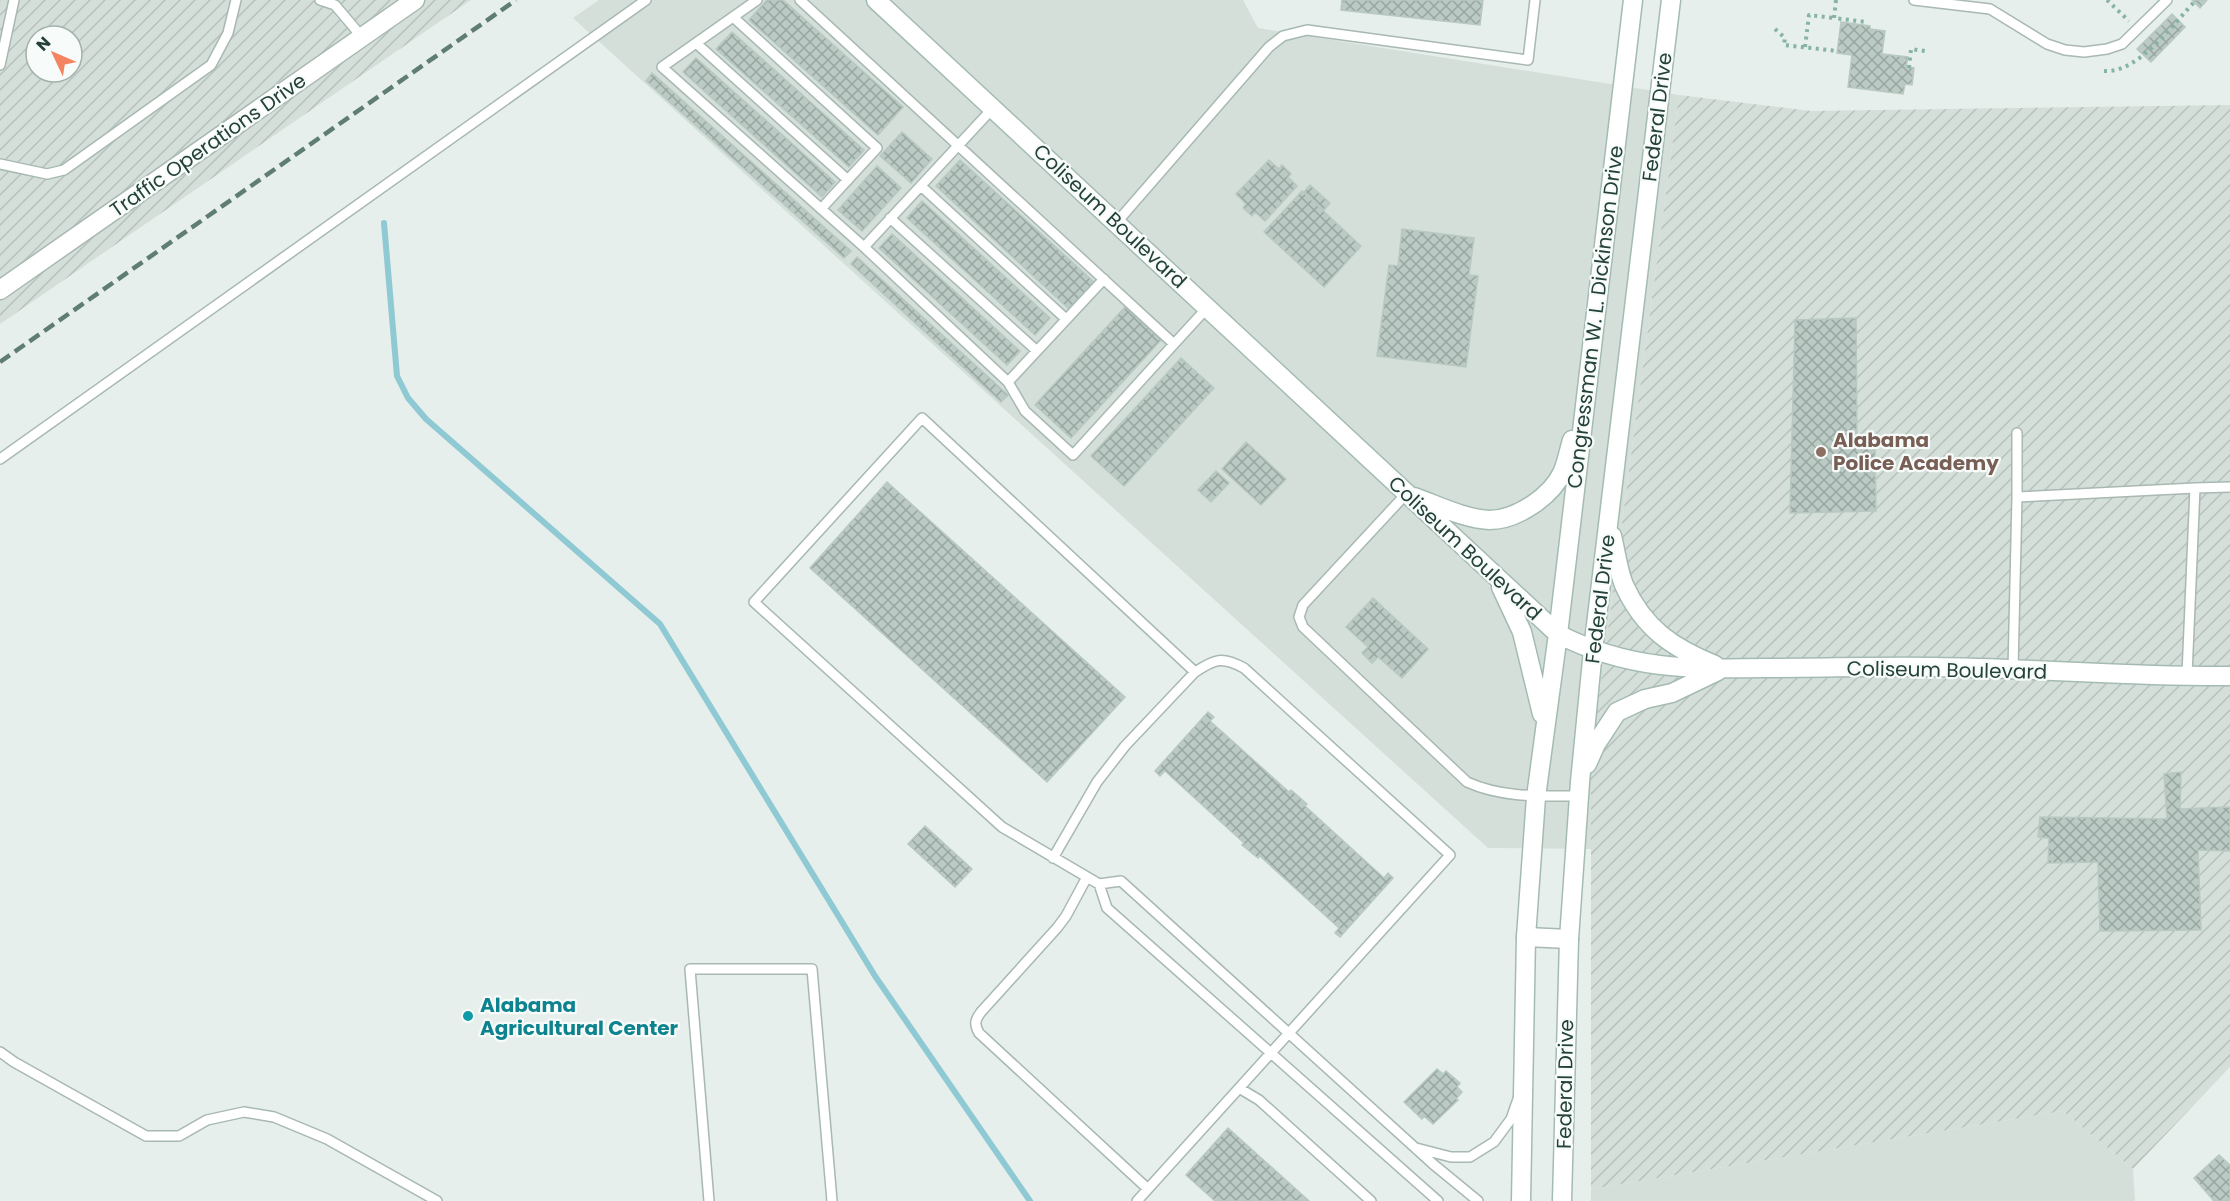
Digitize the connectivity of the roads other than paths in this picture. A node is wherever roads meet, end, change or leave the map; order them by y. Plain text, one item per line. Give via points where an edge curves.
1 (14, 0) edge
2 (236, 0) edge
3 (320, 0) edge
4 (415, 0) edge
5 (646, 0) edge
6 (757, 0) edge
7 (800, 0) edge
8 (876, 0) edge
9 (1535, 0) edge
10 (1633, 0) edge
11 (1671, 0) edge
12 (1914, 0) edge
13 (2167, 0) edge
14 (733, 17) junction
15 (362, 37) junction
16 (696, 43) junction
17 (0, 65) edge
18 (993, 108) junction
19 (959, 145) junction
20 (0, 164) edge
21 (848, 180) junction
22 (921, 186) junction
23 (821, 209) junction
24 (890, 218) junction
25 (1117, 222) junction
26 (864, 247) junction
27 (1104, 279) junction
28 (0, 290) edge
29 (1207, 308) junction
30 (1066, 319) junction
31 (1174, 344) junction
32 (1037, 351) junction
33 (1008, 381) junction
34 (1587, 386) junction
35 (2017, 433) dead end
36 (0, 459) edge
37 (2230, 487) edge
38 (2195, 488) junction
39 (1406, 494) junction
40 (2018, 497) junction
41 (1609, 520) junction
42 (1496, 577) junction
43 (1558, 634) junction
44 (1593, 650) junction
45 (1722, 669) junction
46 (2013, 670) junction
47 (1195, 672) junction
48 (2187, 675) junction
49 (2230, 676) edge
50 (1545, 725) junction
51 (1579, 789) junction
52 (1536, 796) junction
53 (1053, 858) junction
54 (1087, 877) junction
55 (1099, 884) junction
56 (1526, 937) junction
57 (1569, 939) junction
58 (1288, 1033) junction
59 (0, 1052) edge
60 (1270, 1053) junction
61 (1523, 1083) junction
62 (1239, 1088) junction
63 (1414, 1147) junction
64 (1148, 1189) junction
65 (437, 1201) edge
66 (709, 1201) edge
67 (832, 1201) edge
68 (1137, 1201) edge
69 (1371, 1201) edge
70 (1438, 1201) edge
71 (1478, 1201) edge
72 (1521, 1201) edge
73 (1562, 1201) edge

1 - 17 lane
2 - 20 lane via 228,33 211,65 64,170 47,174
3 - 15 lane via 335,5
4 - 15 main road, Traffic Operations Drive
5 - 36 lane
6 - 14 lane
7 - 19 lane
8 - 18 main road, Coliseum Boulevard
9 - 25 lane via 1528,60 1307,30 1283,36 1269,47
10 - 34 main road, Congressman W. L. Dickinson Drive
11 - 41 main road, Federal Drive
12 - 13 lane via 1990,9 2047,44 2084,52 2122,44
14 - 16 lane
14 - 21 lane via 877,148
15 - 28 main road, Traffic Operations Drive
16 - 21 lane
16 - 23 lane via 662,67
18 - 19 lane
18 - 25 main road, Coliseum Boulevard
19 - 22 lane
19 - 27 lane
21 - 23 lane
22 - 24 lane
22 - 30 lane
23 - 26 lane
24 - 26 lane
24 - 32 lane
25 - 29 main road, Coliseum Boulevard
26 - 33 lane
27 - 30 lane
27 - 31 lane
29 - 31 lane
29 - 39 main road, Coliseum Boulevard
30 - 32 lane
31 - 33 lane via 1073,455 1025,411
32 - 33 lane
34 - 39 main road via 1563,472 1541,499 1514,516 1489,520
34 - 43 main road, Congressman W. L. Dickinson Drive
35 - 40 lane
37 - 38 lane
38 - 40 lane
38 - 48 lane
39 - 42 main road, Coliseum Boulevard
39 - 52 lane via 1302,605 1299,617 1303,627 1467,782 1485,790
40 - 46 lane
41 - 44 main road, Federal Drive
41 - 45 main road via 1624,584 1643,620 1683,652
42 - 43 main road, Coliseum Boulevard
42 - 50 main road via 1522,632
43 - 44 main road, Coliseum Boulevard
43 - 50 main road, Federal Drive
44 - 45 main road, Coliseum Boulevard via 1646,664
44 - 51 main road, Federal Drive
45 - 46 main road, Coliseum Boulevard
45 - 51 main road via 1672,693 1645,699 1617,712 1596,744
46 - 48 main road, Coliseum Boulevard
47 - 53 lane via 1125,746 1094,787
47 - 53 lane via 922,418 754,602 1002,827
47 - 58 lane via 1213,660 1231,661 1244,668 1450,855
48 - 49 main road, Coliseum Boulevard
50 - 52 main road, Federal Drive
51 - 52 lane
51 - 57 main road, Federal Drive
52 - 56 main road, Federal Drive
53 - 54 lane
54 - 55 lane
54 - 64 lane via 1066,916 975,1019 975,1026
55 - 58 lane via 1121,881
55 - 60 lane via 1107,908
56 - 57 main road
56 - 61 main road, Federal Drive
57 - 73 main road, Federal Drive
58 - 60 lane
58 - 63 lane
59 - 65 lane via 146,1136 179,1136 207,1119 244,1112 274,1117 327,1139
60 - 62 lane
60 - 70 lane
61 - 63 lane via 1511,1119 1494,1142 1470,1157 1451,1158
61 - 72 main road, Federal Drive
62 - 64 lane
62 - 69 lane via 1259,1101
63 - 71 lane
64 - 68 lane
66 - 67 lane via 690,969 812,969

